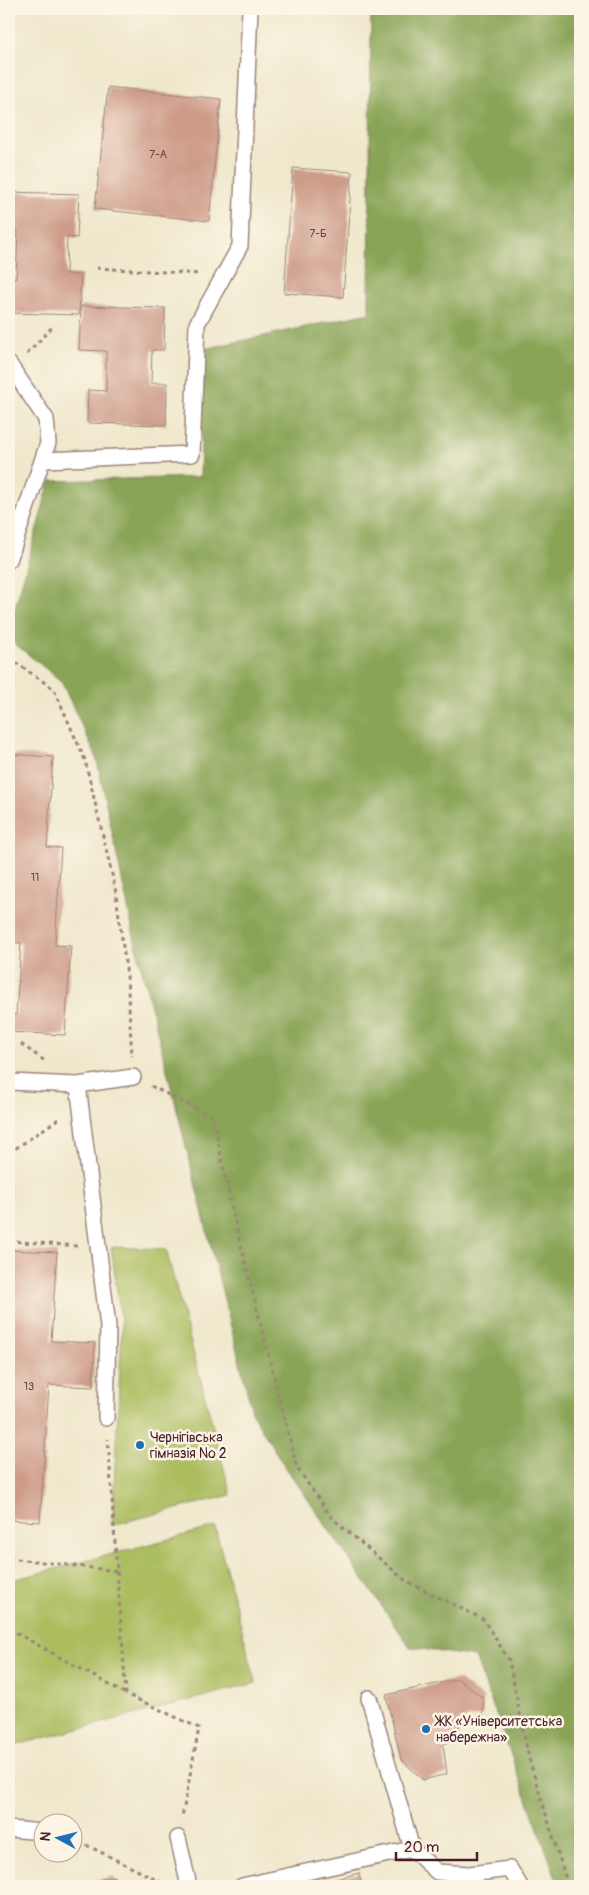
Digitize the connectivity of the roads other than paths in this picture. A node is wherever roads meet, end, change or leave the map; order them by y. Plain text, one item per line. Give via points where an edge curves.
1 (250, 9) edge
2 (11, 367) edge
3 (43, 460) junction
4 (9, 560) edge
5 (133, 1077) road end
6 (9, 1082) edge
7 (78, 1085) junction
8 (106, 1418) road end
9 (369, 1698) dead end
10 (9, 1829) edge
11 (32, 1831) edge
12 (178, 1838) road end
13 (412, 1849) junction
14 (189, 1886) edge
15 (242, 1886) edge
16 (520, 1886) edge

1 - 3 lane via 240,246 197,324 192,454
2 - 3 lane via 46,419 48,443
3 - 4 lane
5 - 7 lane
6 - 7 lane
7 - 8 lane via 108,1326
9 - 13 lane
10 - 11 lane
12 - 14 lane
13 - 15 lane
13 - 16 lane via 437,1872 470,1874 510,1869

